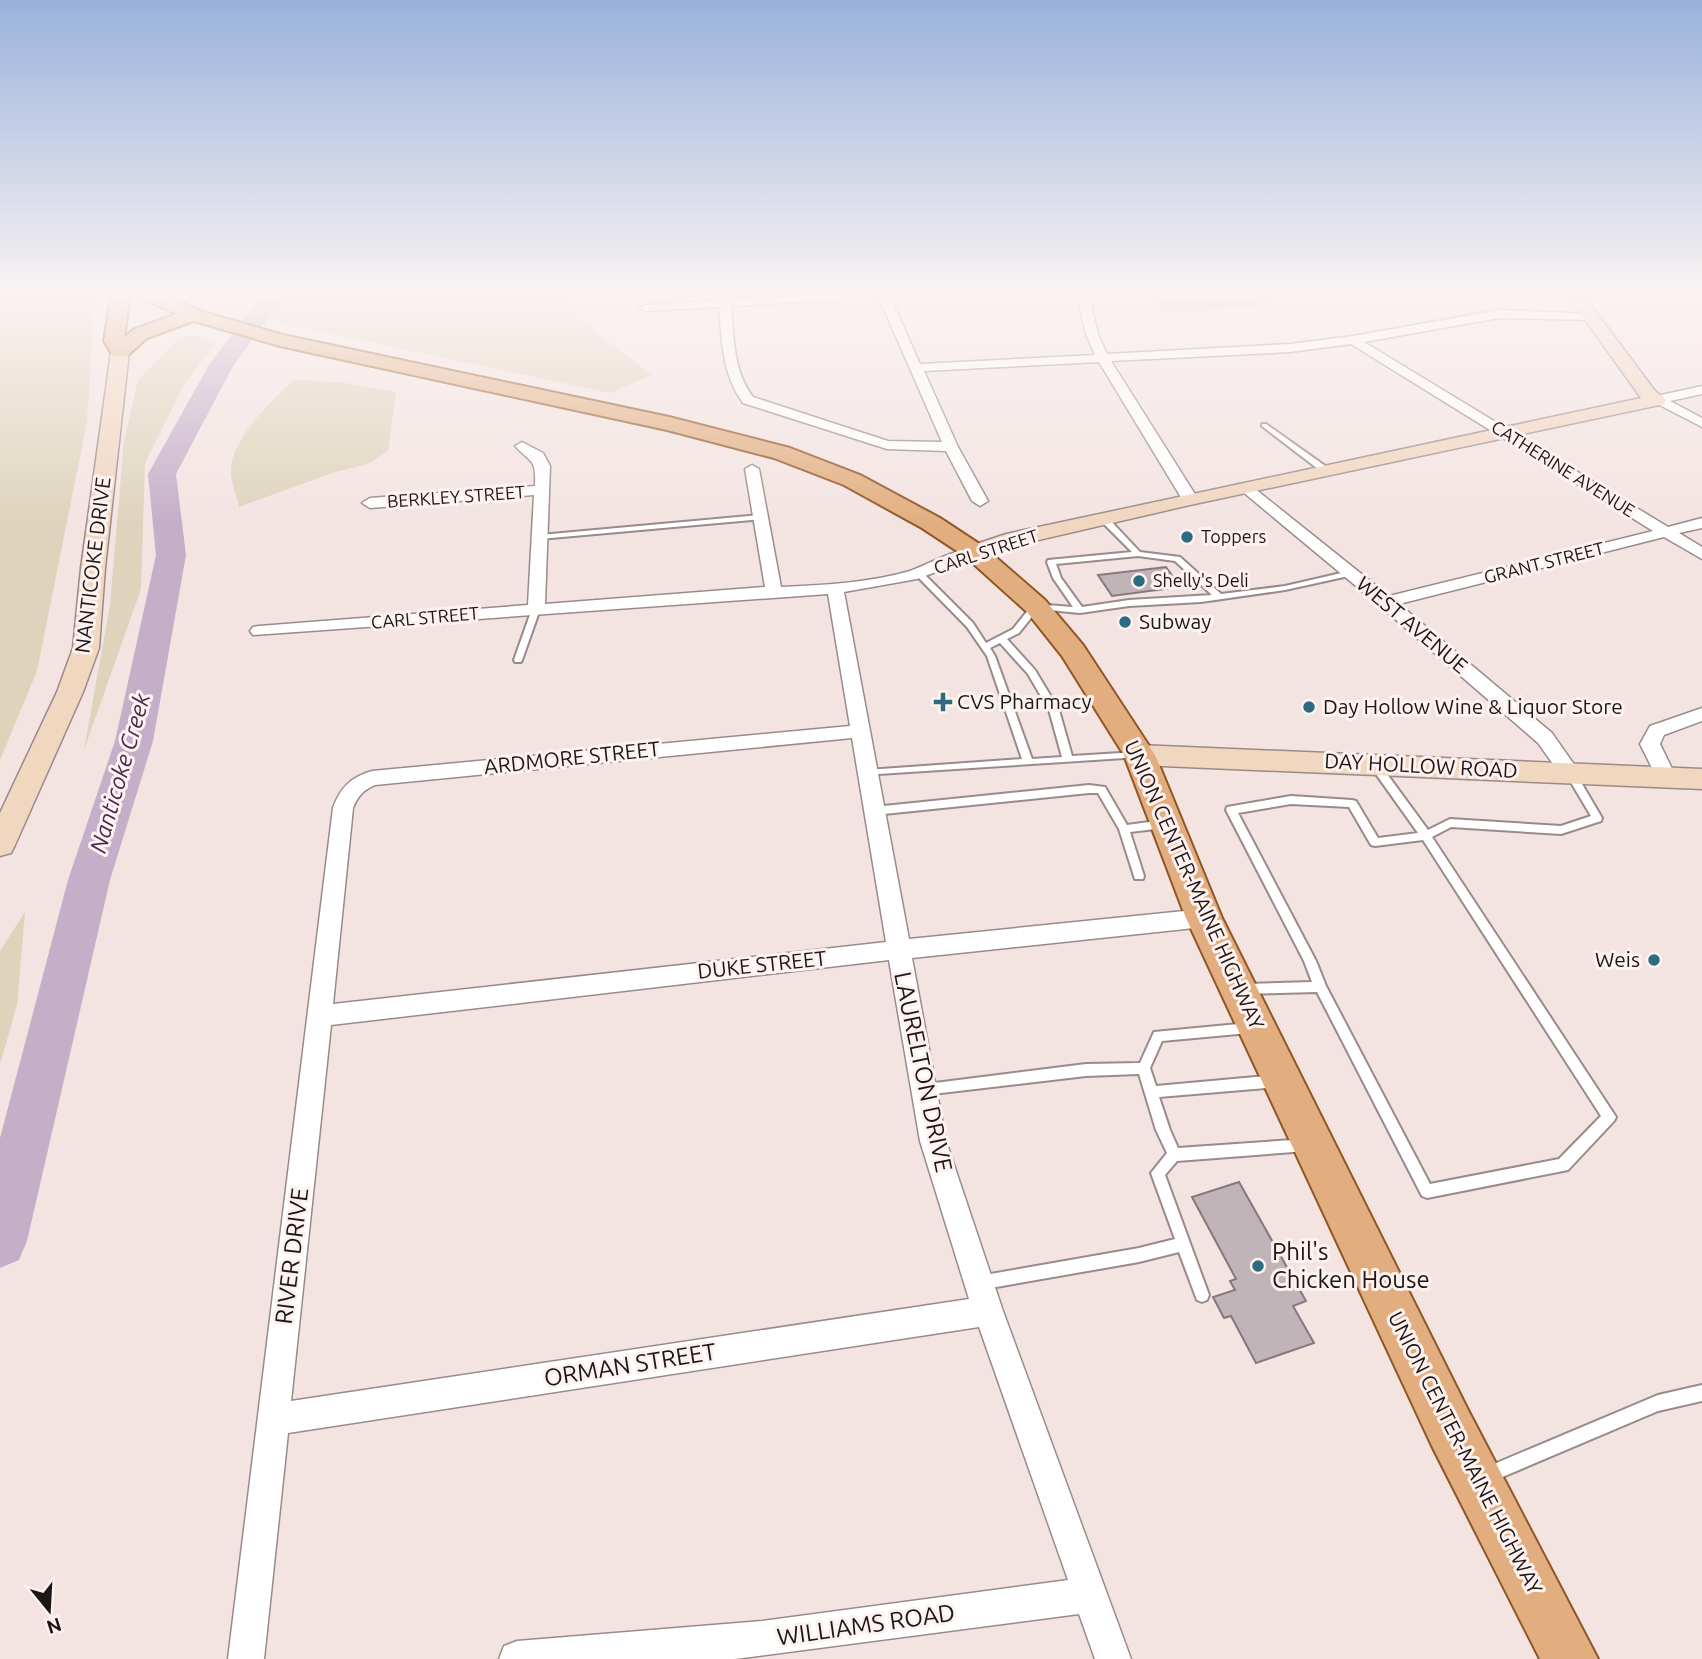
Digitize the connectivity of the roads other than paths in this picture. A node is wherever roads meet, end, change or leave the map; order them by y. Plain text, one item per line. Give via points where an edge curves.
1 (114, 369) edge
2 (414, 369) edge
3 (733, 369) edge
4 (915, 369) edge
5 (1110, 369) edge
6 (1401, 369) edge
7 (1630, 369) edge
8 (1702, 390) edge
9 (1657, 400) junction
10 (1702, 423) edge
11 (1264, 425) dead end
12 (1504, 432) junction
13 (522, 446) dead end
14 (951, 447) junction
15 (752, 469) dead end
16 (1325, 470) junction
17 (1244, 487) junction
18 (543, 490) junction
19 (1190, 499) junction
20 (980, 501) dead end
21 (370, 503) dead end
22 (760, 517) junction
23 (1104, 519) junction
24 (1702, 523) edge
25 (1666, 532) junction
26 (541, 537) junction
27 (975, 552) junction
28 (1138, 554) junction
29 (1702, 554) edge
30 (919, 573) junction
31 (1350, 573) junction
32 (835, 589) junction
33 (774, 592) junction
34 (1219, 597) junction
35 (1387, 603) junction
36 (1036, 606) junction
37 (536, 609) junction
38 (1080, 610) junction
39 (259, 631) dead end
40 (1002, 639) junction
41 (985, 647) junction
42 (519, 660) dead end
43 (1702, 714) edge
44 (860, 731) junction
45 (1139, 755) junction
46 (1068, 760) junction
47 (1028, 762) junction
48 (1374, 764) junction
49 (867, 773) junction
50 (1570, 773) junction
51 (1666, 777) junction
52 (1702, 779) edge
53 (874, 811) junction
54 (1167, 824) junction
55 (1124, 829) junction
56 (1426, 836) junction
57 (0, 845) edge
58 (338, 852) joint
59 (1139, 876) dead end
60 (1204, 918) junction
61 (897, 950) junction
62 (1320, 987) junction
63 (1247, 1008) junction
64 (320, 1016) junction
65 (1144, 1068) junction
66 (1282, 1081) junction
67 (924, 1089) junction
68 (1150, 1092) junction
69 (1313, 1144) junction
70 (1174, 1155) junction
71 (1182, 1244) junction
72 (1202, 1295) dead end
73 (984, 1297) junction
74 (1702, 1392) edge
75 (272, 1420) junction
76 (1477, 1480) junction
77 (1090, 1595) junction
78 (247, 1659) edge
79 (517, 1659) edge
80 (1113, 1659) edge
81 (1570, 1659) edge

1 - 57 street, NANTICOKE DRIVE via 86,648
2 - 27 main road, UNION CENTER-MAINE HIGHWAY via 782,453 852,480
3 - 14 street via 748,400 887,445
4 - 14 street
5 - 19 street
6 - 12 street, CATHERINE AVENUE
7 - 9 street
8 - 9 street, CARL STREET
9 - 10 street
9 - 12 street, CARL STREET
11 - 16 lane
12 - 16 street, CARL STREET
12 - 25 street, CATHERINE AVENUE
13 - 18 street via 538,456 543,466
14 - 20 street
15 - 22 street
16 - 17 street, CARL STREET
17 - 19 street, CARL STREET
17 - 31 street, WEST AVENUE
18 - 21 street, BERKLEY STREET
18 - 26 street
19 - 23 street, CARL STREET
22 - 26 lane
22 - 33 street
23 - 27 street, CARL STREET
23 - 28 lane
24 - 25 street, GRANT STREET
25 - 29 street, CATHERINE AVENUE
25 - 35 street, GRANT STREET
26 - 37 street
27 - 30 street, CARL STREET
27 - 36 main road, UNION CENTER-MAINE HIGHWAY
28 - 34 lane via 1177,559
28 - 38 lane via 1051,562
30 - 32 street, CARL STREET
30 - 41 lane
31 - 34 lane
31 - 35 street, WEST AVENUE
32 - 33 street, CARL STREET
32 - 44 street, LAURELTON DRIVE
33 - 37 street, CARL STREET
34 - 38 lane
35 - 50 street, WEST AVENUE via 1545,738
36 - 38 lane
36 - 40 lane via 1016,631
36 - 45 main road, UNION CENTER-MAINE HIGHWAY via 1096,684
37 - 39 street, CARL STREET
37 - 42 lane
40 - 41 lane
40 - 46 lane via 1032,672 1054,710
41 - 47 lane
43 - 51 street via 1657,731 1650,744
44 - 49 street, LAURELTON DRIVE
44 - 58 street, ARDMORE STREET via 372,778 348,792
45 - 46 lane
45 - 48 street, DAY HOLLOW ROAD
45 - 54 main road, UNION CENTER-MAINE HIGHWAY
46 - 47 lane
47 - 49 lane
48 - 50 street, DAY HOLLOW ROAD
48 - 56 lane
49 - 53 street, LAURELTON DRIVE
50 - 51 street, DAY HOLLOW ROAD
50 - 56 lane via 1597,818 1561,830 1450,823
51 - 52 street, DAY HOLLOW ROAD
53 - 55 lane via 1090,789 1101,790
53 - 61 street, LAURELTON DRIVE
54 - 55 lane
54 - 60 main road, UNION CENTER-MAINE HIGHWAY
55 - 59 lane
56 - 62 lane via 1375,842 1352,804 1291,800 1231,810
56 - 62 lane via 1609,1117 1563,1165 1427,1191
58 - 64 street, RIVER DRIVE
60 - 61 street, DUKE STREET
60 - 63 main road, UNION CENTER-MAINE HIGHWAY
61 - 64 street, DUKE STREET
61 - 67 street, LAURELTON DRIVE
62 - 63 lane
63 - 65 lane via 1158,1037
63 - 66 main road, UNION CENTER-MAINE HIGHWAY
64 - 75 street, RIVER DRIVE
65 - 67 lane via 1086,1070
65 - 68 lane
66 - 68 lane
66 - 69 main road, UNION CENTER-MAINE HIGHWAY
67 - 73 street, LAURELTON DRIVE via 933,1141
68 - 70 lane
69 - 70 lane
69 - 76 main road, UNION CENTER-MAINE HIGHWAY
70 - 71 lane via 1158,1173
71 - 72 lane
71 - 73 lane
73 - 75 street, ORMAN STREET
73 - 77 street, LAURELTON DRIVE
74 - 76 lane via 1658,1404
75 - 78 street, RIVER DRIVE
76 - 81 main road, UNION CENTER-MAINE HIGHWAY
77 - 79 street, WILLIAMS ROAD via 762,1639
77 - 80 street, LAURELTON DRIVE

